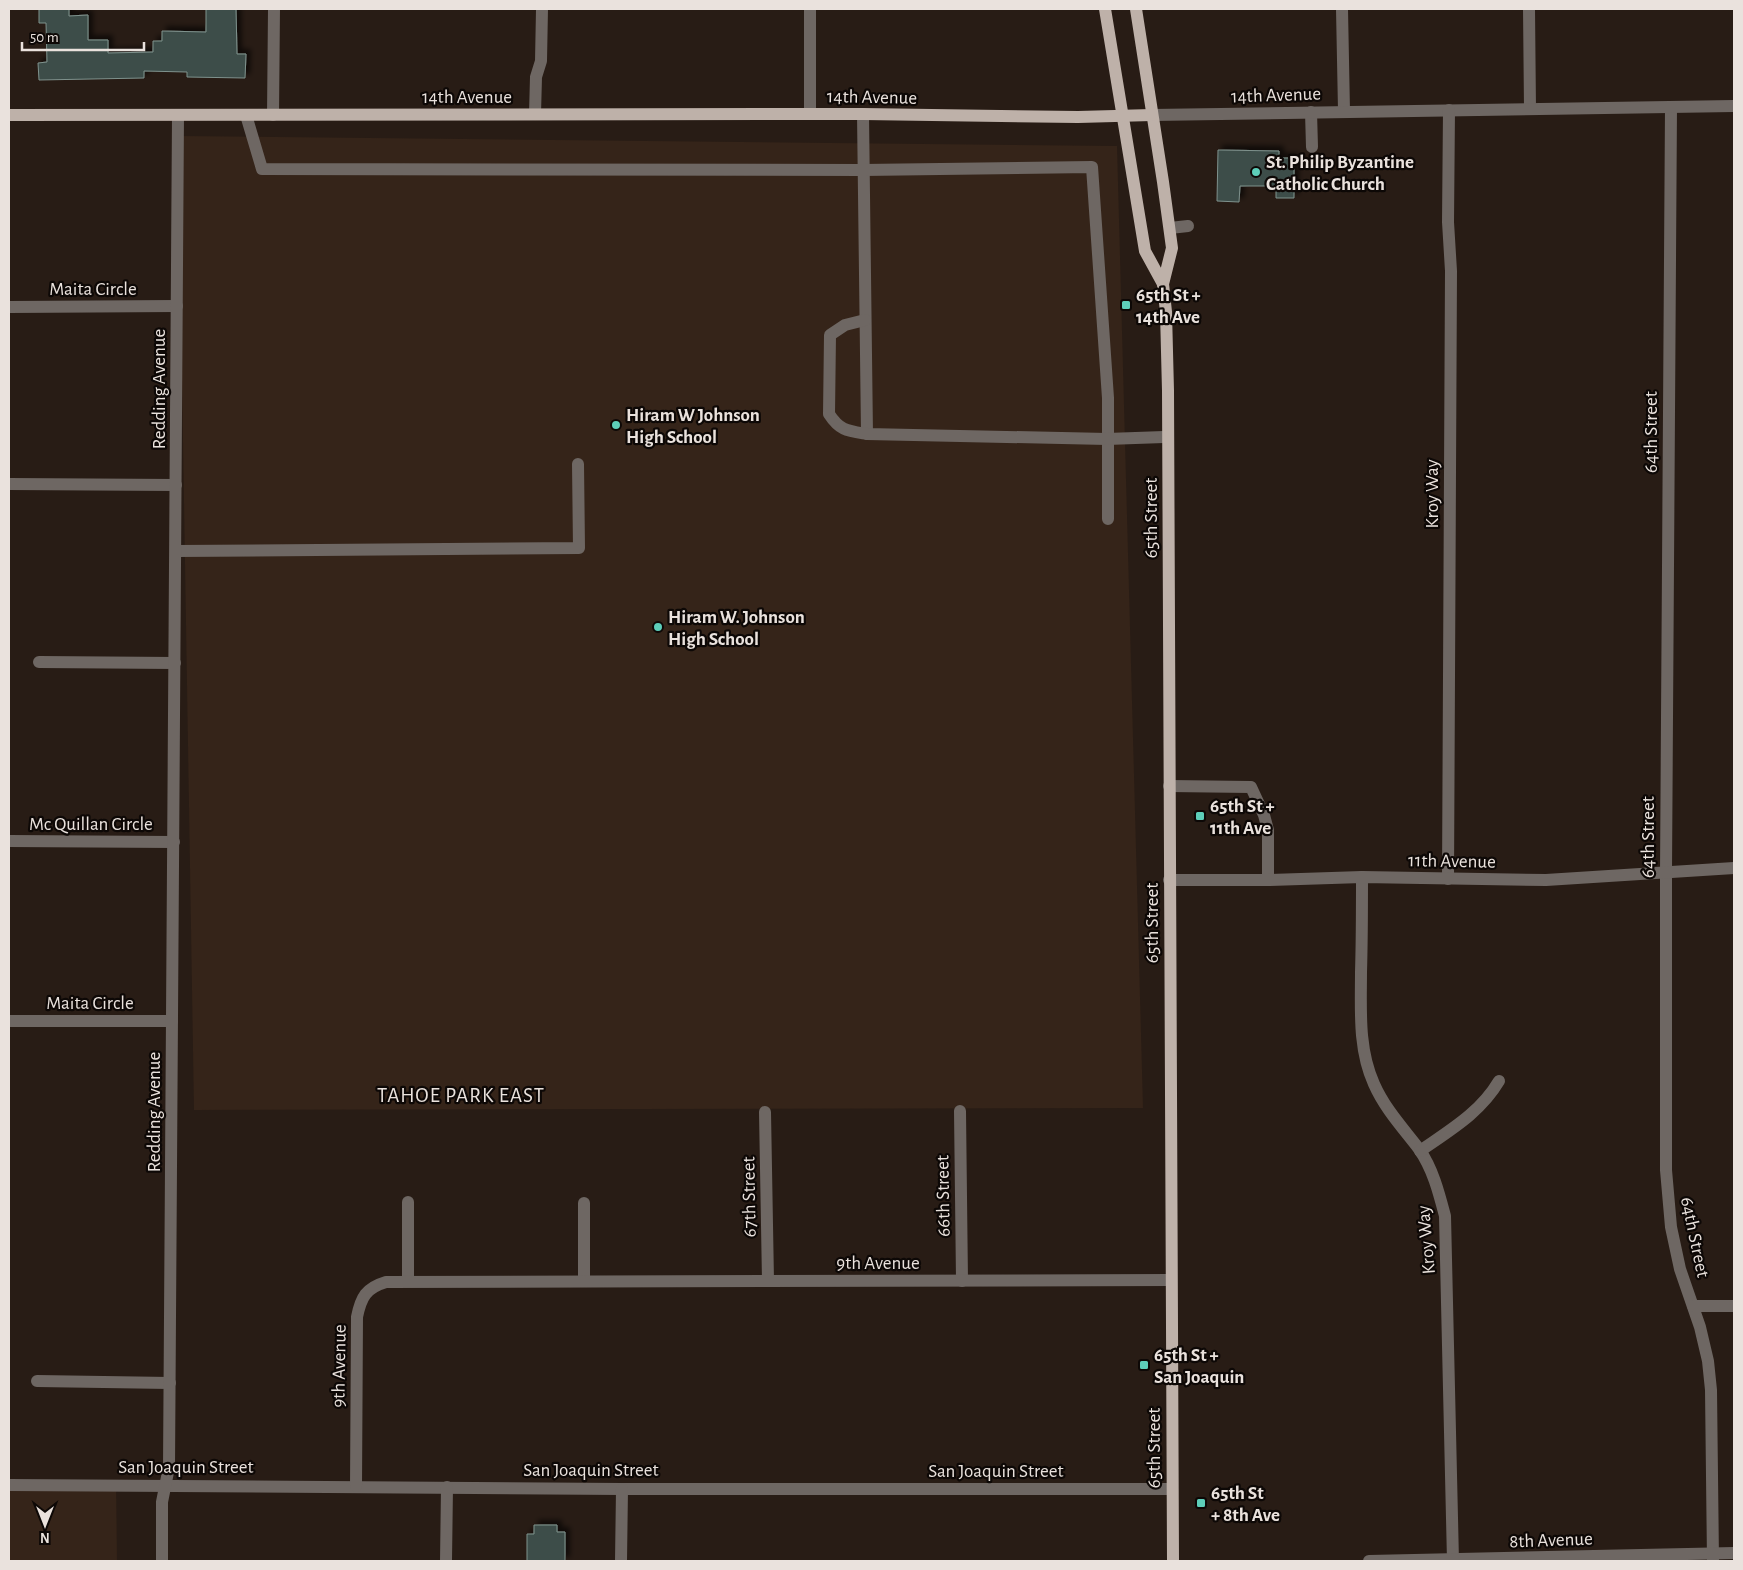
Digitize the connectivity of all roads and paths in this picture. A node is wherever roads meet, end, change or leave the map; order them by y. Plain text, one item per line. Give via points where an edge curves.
1 (274, 9) edge
2 (542, 9) edge
3 (810, 9) edge
4 (1105, 9) edge
5 (1136, 9) edge
6 (1342, 9) edge
7 (1529, 9) edge
8 (1734, 106) edge
9 (1671, 107) junction
10 (1530, 109) junction
11 (1449, 110) junction
12 (1344, 111) junction
13 (1311, 112) junction
14 (535, 114) junction
15 (810, 114) junction
16 (863, 114) junction
17 (9, 115) edge
18 (178, 115) junction
19 (246, 115) junction
20 (273, 115) junction
21 (1152, 115) junction
22 (1123, 116) junction
23 (1312, 147) dead end
24 (864, 170) junction
25 (1188, 226) dead end
26 (1170, 228) junction
27 (1163, 284) junction
28 (177, 306) junction
29 (9, 307) edge
30 (865, 320) junction
31 (867, 434) junction
32 (1164, 437) dead end
33 (1107, 439) junction
34 (578, 464) dead end
35 (9, 484) edge
36 (176, 485) junction
37 (1108, 518) dead end
38 (176, 551) junction
39 (39, 662) dead end
40 (175, 663) junction
41 (1169, 786) junction
42 (9, 841) edge
43 (174, 842) junction
44 (1734, 868) edge
45 (1666, 872) junction
46 (1362, 877) junction
47 (1448, 879) junction
48 (1169, 880) junction
49 (1268, 880) junction
50 (9, 1021) edge
51 (172, 1021) junction
52 (1499, 1080) dead end
53 (960, 1110) dead end
54 (766, 1112) dead end
55 (1420, 1151) junction
56 (408, 1202) dead end
57 (584, 1203) dead end
58 (1171, 1280) junction
59 (408, 1281) junction
60 (584, 1281) junction
61 (768, 1281) junction
62 (962, 1281) junction
63 (1693, 1306) junction
64 (1734, 1306) edge
65 (37, 1381) dead end
66 (170, 1383) junction
67 (9, 1485) edge
68 (165, 1485) junction
69 (356, 1486) junction
70 (447, 1487) junction
71 (622, 1489) junction
72 (1172, 1489) junction
73 (1734, 1553) edge
74 (1713, 1557) edge
75 (162, 1561) edge
76 (446, 1561) edge
77 (621, 1561) edge
78 (1173, 1561) edge
79 (1369, 1561) edge
80 (1453, 1561) edge

1 - 20 street
2 - 14 street via 541,62 536,77
3 - 15 street
4 - 22 main road, 65th Street
5 - 21 main road, 65th Street
6 - 12 street
7 - 10 street
8 - 9 street, 14th Avenue
9 - 10 street, 14th Avenue
9 - 45 street, 64th Street
10 - 11 street, 14th Avenue
11 - 12 street, 14th Avenue
11 - 47 street, Kroy Way
12 - 13 street, 14th Avenue
13 - 21 street, 14th Avenue
13 - 23 street
14 - 15 main road, 14th Avenue
14 - 20 main road, 14th Avenue
15 - 16 main road, 14th Avenue
16 - 22 main road, 14th Avenue
16 - 24 street
17 - 18 main road, 14th Avenue
18 - 19 main road, 14th Avenue
18 - 28 street, Redding Avenue
19 - 20 main road, 14th Avenue
19 - 24 street via 262,169
21 - 22 main road, 14th Avenue
21 - 26 main road, 65th Street
22 - 27 main road, 65th Street via 1144,251
24 - 30 street
24 - 33 street via 1092,167 1108,398
25 - 26 street
26 - 27 main road, 65th Street via 1172,248
27 - 41 main road, 65th Street via 1168,373
28 - 29 street, Maita Circle
28 - 36 street, Redding Avenue
30 - 31 street
30 - 31 street via 845,325 830,335 829,414 845,430
31 - 33 street
32 - 33 street
33 - 37 street
34 - 38 street via 580,548
35 - 36 street
36 - 38 street, Redding Avenue
38 - 40 street, Redding Avenue
39 - 40 street
40 - 43 street, Redding Avenue
41 - 48 main road, 65th Street
41 - 49 street via 1251,787 1268,830
42 - 43 street, Mc Quillan Circle
43 - 51 street, Redding Avenue
44 - 45 street, 11th Avenue
45 - 47 street, 11th Avenue via 1546,880
45 - 63 street, 64th Street via 1667,1196 1680,1269
46 - 47 street, 11th Avenue
46 - 49 street, 11th Avenue
46 - 55 street, Kroy Way via 1361,1024 1366,1062 1386,1108
48 - 49 street, 11th Avenue
48 - 58 main road, 65th Street
50 - 51 street, Maita Circle
51 - 66 street, Redding Avenue
52 - 55 street via 1482,1105
53 - 62 street, 66th Street
54 - 61 street, 67th Street
55 - 80 street, Kroy Way via 1438,1188 1445,1216
56 - 59 street
57 - 60 street
58 - 62 street, 9th Avenue
58 - 72 main road, 65th Street
59 - 60 street, 9th Avenue
59 - 69 street, 9th Avenue via 375,1286 360,1302 357,1317
60 - 61 street, 9th Avenue
61 - 62 street, 9th Avenue
63 - 64 street
63 - 74 street, 64th Street via 1708,1361 1711,1390
65 - 66 street
66 - 68 street, Redding Avenue via 169,1467
67 - 68 street, San Joaquin Street
68 - 69 street, San Joaquin Street
68 - 75 street, Redding Avenue
69 - 70 street, San Joaquin Street
70 - 71 street, San Joaquin Street
70 - 76 street
71 - 72 street, San Joaquin Street
71 - 77 street
72 - 78 main road, 65th Street
73 - 74 street, 8th Avenue
74 - 80 street, 8th Avenue
79 - 80 street, 8th Avenue

